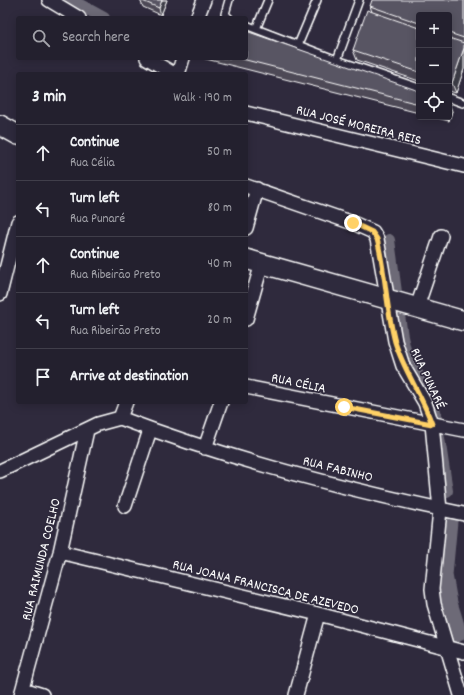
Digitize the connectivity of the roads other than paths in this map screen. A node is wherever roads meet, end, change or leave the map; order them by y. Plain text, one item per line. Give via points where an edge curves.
1 (49, 0) edge
2 (204, 0) edge
3 (229, 0) edge
4 (268, 0) edge
5 (317, 0) edge
6 (359, 0) edge
7 (76, 16) edge
8 (198, 16) edge
9 (226, 16) edge
10 (248, 26) edge
11 (256, 29) junction
12 (298, 45) junction
13 (150, 60) edge
14 (183, 60) edge
15 (337, 60) junction
16 (171, 72) edge
17 (179, 72) edge
18 (416, 87) edge
19 (452, 99) edge
20 (463, 103) dead end
21 (248, 113) edge
22 (0, 124) edge
23 (16, 134) edge
24 (464, 166) edge
25 (251, 187) edge
26 (248, 212) edge
27 (16, 230) edge
28 (441, 236) dead end
29 (254, 261) edge
30 (0, 294) edge
31 (399, 302) junction
32 (248, 304) edge
33 (464, 321) edge
34 (248, 387) edge
35 (125, 404) edge
36 (219, 404) edge
37 (120, 418) junction
38 (432, 424) junction
39 (87, 430) junction
40 (150, 430) junction
41 (464, 430) edge
42 (205, 448) junction
43 (0, 471) edge
44 (124, 506) dead end
45 (440, 510) junction
46 (464, 514) edge
47 (60, 552) junction
48 (318, 614) junction
49 (447, 648) junction
50 (464, 652) edge
51 (22, 692) edge
52 (42, 695) edge
53 (296, 695) edge
54 (462, 695) edge

1 - 7 street
2 - 8 street
3 - 9 lane
4 - 11 lane
5 - 12 lane
6 - 15 lane
10 - 11 lane
11 - 12 lane
12 - 15 lane
13 - 16 street
14 - 17 street
15 - 18 lane
19 - 20 lane
21 - 24 street, RUA JOSÉ MOREIRA REIS
22 - 23 street
25 - 26 street
25 - 31 street, RUA PUNARÉ via 372,232 377,239
27 - 30 street
28 - 31 street
29 - 31 street
29 - 32 street
31 - 33 street
31 - 38 street, RUA PUNARÉ via 395,341 403,366 425,404
34 - 38 street, RUA CÉLIA
35 - 37 street
36 - 42 street
37 - 39 street
37 - 40 street, RUA FABINHO
38 - 41 street, RUA CÉLIA
38 - 45 street, RUA PUNARÉ
39 - 43 street
39 - 47 street, RUA RAIMUNDA COELHO
40 - 42 street, RUA FABINHO
40 - 44 street
42 - 45 street, RUA FABINHO
45 - 46 street, RUA FABINHO
45 - 49 street, RUA PUNARÉ via 432,589
47 - 48 street, RUA JOANA FRANCISCA DE AZEVEDO
47 - 51 street, RUA RAIMUNDA COELHO
48 - 49 street, RUA JOANA FRANCISCA DE AZEVEDO
48 - 53 street
49 - 50 street, RUA JOANA FRANCISCA DE AZEVEDO
49 - 54 street, RUA PUNARÉ
51 - 52 street

